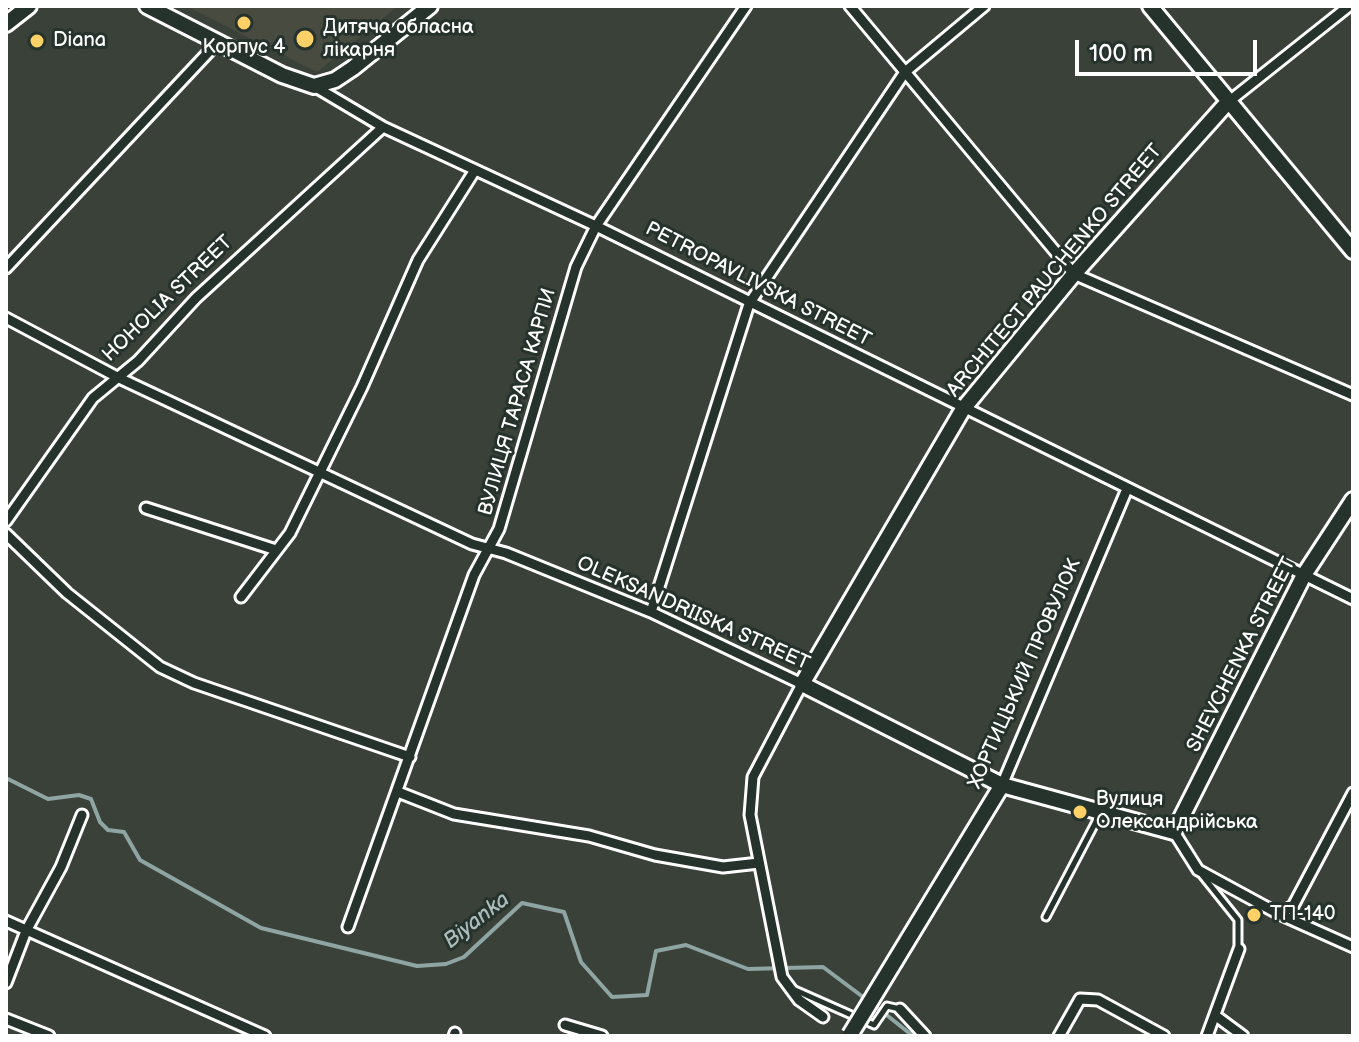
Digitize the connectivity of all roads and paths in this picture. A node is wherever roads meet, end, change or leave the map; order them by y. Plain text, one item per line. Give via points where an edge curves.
1 (29, 6) edge
2 (147, 6) edge
3 (430, 6) edge
4 (746, 6) edge
5 (850, 6) edge
6 (984, 6) edge
7 (1150, 6) edge
8 (1349, 6) edge
9 (6, 24) edge
10 (218, 42) junction
11 (905, 72) junction
12 (314, 86) junction
13 (1227, 103) junction
14 (383, 127) junction
15 (475, 170) junction
16 (596, 226) junction
17 (1353, 251) edge
18 (6, 268) edge
19 (1074, 274) junction
20 (749, 304) junction
21 (6, 318) edge
22 (117, 377) junction
23 (1353, 395) edge
24 (963, 409) junction
25 (322, 472) junction
26 (1127, 489) junction
27 (1353, 500) edge
28 (146, 508) dead end
29 (6, 521) edge
30 (6, 534) edge
31 (488, 548) junction
32 (276, 550) junction
33 (1304, 575) junction
34 (241, 597) dead end
35 (1353, 599) edge
36 (651, 612) junction
37 (802, 684) junction
38 (410, 757) junction
39 (1002, 785) junction
40 (398, 792) junction
41 (1353, 793) edge
42 (1101, 813) junction
43 (82, 815) dead end
44 (1174, 832) junction
45 (759, 863) junction
46 (1198, 870) junction
47 (1279, 914) junction
48 (1046, 917) dead end
49 (6, 921) edge
50 (348, 927) dead end
51 (26, 931) junction
52 (1353, 947) edge
53 (1239, 949) joint
54 (784, 982) junction
55 (6, 983) edge
56 (900, 1009) joint
57 (1216, 1016) junction
58 (823, 1017) dead end
59 (6, 1019) edge
60 (565, 1025) dead end
61 (849, 1035) edge
62 (49, 1036) edge
63 (265, 1036) edge
64 (602, 1036) edge
65 (925, 1036) edge
66 (1059, 1036) edge
67 (1164, 1036) edge
68 (1207, 1036) edge
69 (1243, 1036) edge

1 - 9 street
2 - 10 street, PETROPAVLIVSKA STREET
3 - 12 street via 353,68
4 - 16 street, ВУЛИЦЯ ТАРАСА КАРПИ
5 - 11 street
6 - 11 street
7 - 13 street
8 - 13 street, ARCHITECT PAUCHENKO STREET
10 - 12 street, PETROPAVLIVSKA STREET
10 - 18 street
11 - 19 street
11 - 20 street
12 - 14 street, PETROPAVLIVSKA STREET
13 - 17 street
13 - 19 street, ARCHITECT PAUCHENKO STREET
14 - 15 street, PETROPAVLIVSKA STREET
14 - 22 street, HOHOLIA STREET
15 - 16 street, PETROPAVLIVSKA STREET
15 - 25 street via 418,260
16 - 20 street, PETROPAVLIVSKA STREET
16 - 31 street, ВУЛИЦЯ ТАРАСА КАРПИ via 576,267 499,529
19 - 23 street
19 - 24 street, ARCHITECT PAUCHENKO STREET
20 - 24 street, PETROPAVLIVSKA STREET
20 - 36 street
21 - 22 street, OLEKSANDRIISKA STREET
22 - 25 street, OLEKSANDRIISKA STREET
22 - 29 street, HOHOLIA STREET via 93,398
24 - 26 street, PETROPAVLIVSKA STREET
24 - 37 street, ARCHITECT PAUCHENKO STREET
25 - 31 street, OLEKSANDRIISKA STREET
25 - 32 street
26 - 33 street, PETROPAVLIVSKA STREET
26 - 39 street, ХОРТИЦЬКИЙ ПРОВУЛОК
27 - 33 street, SHEVCHENKA STREET
28 - 32 street
30 - 38 street via 67,593 160,667
31 - 36 street, OLEKSANDRIISKA STREET
31 - 38 street, ВУЛИЦЯ ТАРАСА КАРПИ
32 - 34 street
33 - 35 street, PETROPAVLIVSKA STREET
33 - 44 street, SHEVCHENKA STREET
36 - 37 street, OLEKSANDRIISKA STREET
37 - 39 street, OLEKSANDRIISKA STREET
37 - 45 street, ARCHITECT PAUCHENKO STREET via 753,777 750,815
38 - 40 street, ВУЛИЦЯ ТАРАСА КАРПИ
39 - 42 street, OLEKSANDRIISKA STREET
39 - 61 street, ХОРТИЦЬКИЙ ПРОВУЛОК, bridge
40 - 45 street via 454,814 589,836 655,855 723,867
40 - 50 street, ВУЛИЦЯ ТАРАСА КАРПИ
41 - 47 street via 1293,906
42 - 44 street, OLEKSANDRIISKA STREET
42 - 48 lane
43 - 51 street
44 - 46 street
45 - 54 street, ARCHITECT PAUCHENKO STREET
46 - 47 street
46 - 53 lane via 1238,920
47 - 52 street
49 - 51 street
51 - 55 street
51 - 63 street
53 - 57 street
54 - 56 lane via 874,1025 887,1006
54 - 58 street
56 - 65 street
57 - 68 street
57 - 69 street
59 - 62 street
60 - 64 street
66 - 67 street via 1080,999 1098,1000

